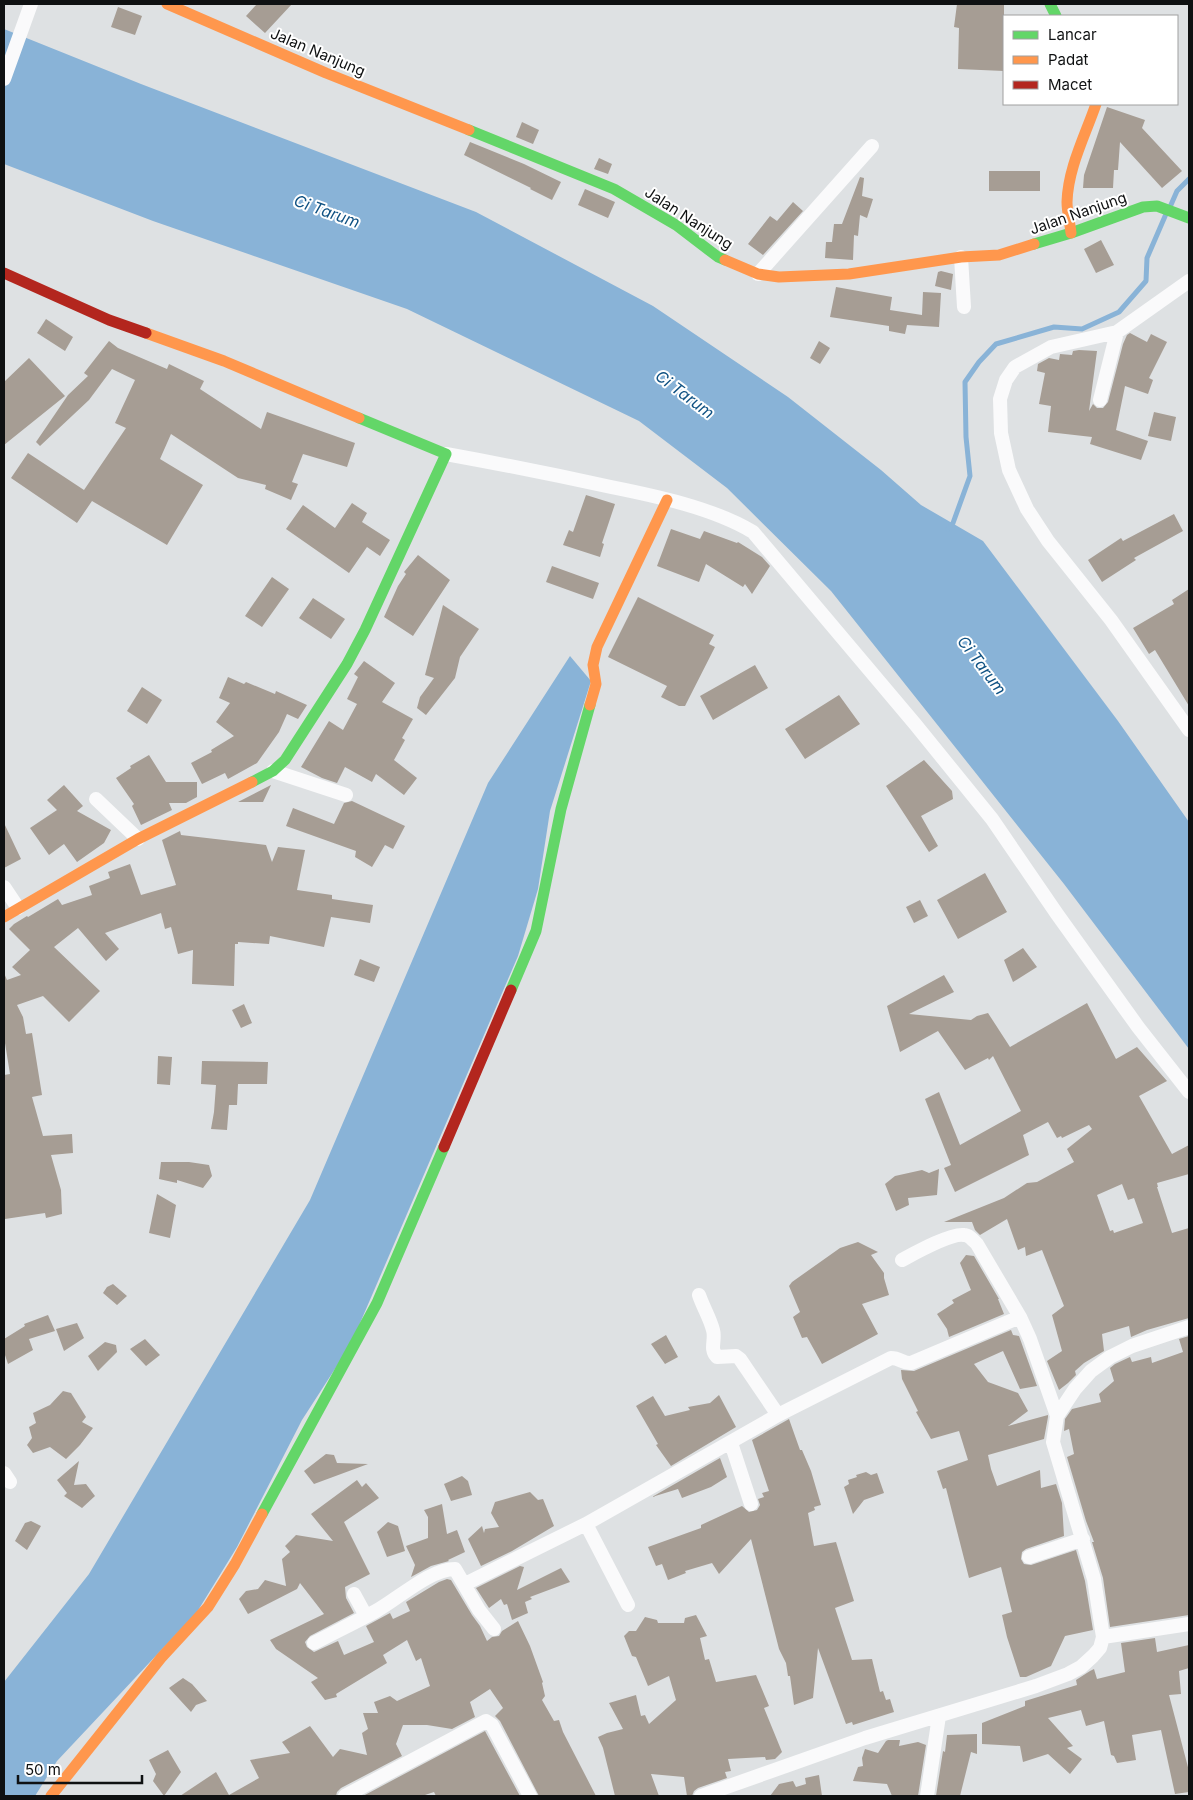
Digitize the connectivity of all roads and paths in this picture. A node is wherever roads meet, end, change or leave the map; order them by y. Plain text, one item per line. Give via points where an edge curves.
1 (31, 4) edge
2 (167, 4) edge
3 (4, 79) edge
4 (1096, 105) edge
5 (872, 146) dead end
6 (1187, 217) edge
7 (1071, 233) junction
8 (961, 257) junction
9 (4, 273) edge
10 (758, 274) junction
11 (1189, 282) edge
12 (964, 307) dead end
13 (1117, 332) junction
14 (1100, 400) dead end
15 (446, 454) junction
16 (667, 500) junction
17 (1189, 730) edge
18 (273, 770) junction
19 (346, 795) dead end
20 (96, 798) dead end
21 (138, 838) junction
22 (4, 888) edge
23 (18, 908) junction
24 (4, 917) edge
25 (1189, 1092) edge
26 (902, 1260) dead end
27 (698, 1295) dead end
28 (1020, 1317) junction
29 (1189, 1327) edge
30 (778, 1415) junction
31 (1057, 1416) junction
32 (731, 1443) junction
33 (751, 1504) dead end
34 (586, 1524) junction
35 (1083, 1539) junction
36 (1029, 1557) dead end
37 (465, 1584) junction
38 (354, 1594) dead end
39 (628, 1605) dead end
40 (366, 1616) junction
41 (1189, 1624) edge
42 (494, 1630) dead end
43 (1104, 1637) junction
44 (314, 1643) dead end
45 (939, 1716) junction
46 (50, 1796) edge
47 (345, 1796) edge
48 (530, 1796) edge
49 (701, 1796) edge
50 (927, 1796) edge

1 - 3 street
2 - 10 street, Jalan Nanjung via 326,73 614,190 676,225 718,257
4 - 7 street via 1072,173 1067,202
5 - 10 street
6 - 7 street, Jalan Nanjung via 1157,206 1143,207
7 - 8 street, Jalan Nanjung via 999,255
8 - 10 street, Jalan Nanjung via 849,274 779,277
8 - 12 street
9 - 15 street via 109,320 224,361
11 - 13 street
13 - 14 street
13 - 17 street via 1051,347 1015,367 1006,380 1000,399 1001,433 1009,470 1027,509
15 - 16 street
15 - 18 street via 347,664 285,760
16 - 25 street via 723,517 753,532 992,819 1132,1019
16 - 46 street via 597,647 593,665 596,684 561,809 536,931 377,1303 208,1608 161,1658
18 - 19 street
18 - 21 street
20 - 21 street
21 - 23 street
22 - 23 street
23 - 24 street
26 - 28 street via 945,1240 959,1235 969,1236 977,1244
27 - 30 street via 714,1331 714,1354 717,1358 736,1356 740,1359
28 - 30 street via 911,1363 891,1358
28 - 31 street
29 - 31 street via 1110,1357 1091,1371
30 - 32 street
31 - 35 street via 1054,1442
32 - 33 street
32 - 34 street
34 - 37 street
34 - 39 street
35 - 36 street
35 - 43 street
37 - 40 street via 455,1570 447,1569
37 - 42 street
38 - 40 street
40 - 44 street
41 - 43 street
43 - 45 street via 1093,1656 1068,1674
45 - 49 street via 865,1738
45 - 50 street
47 - 48 street via 486,1721 492,1724

